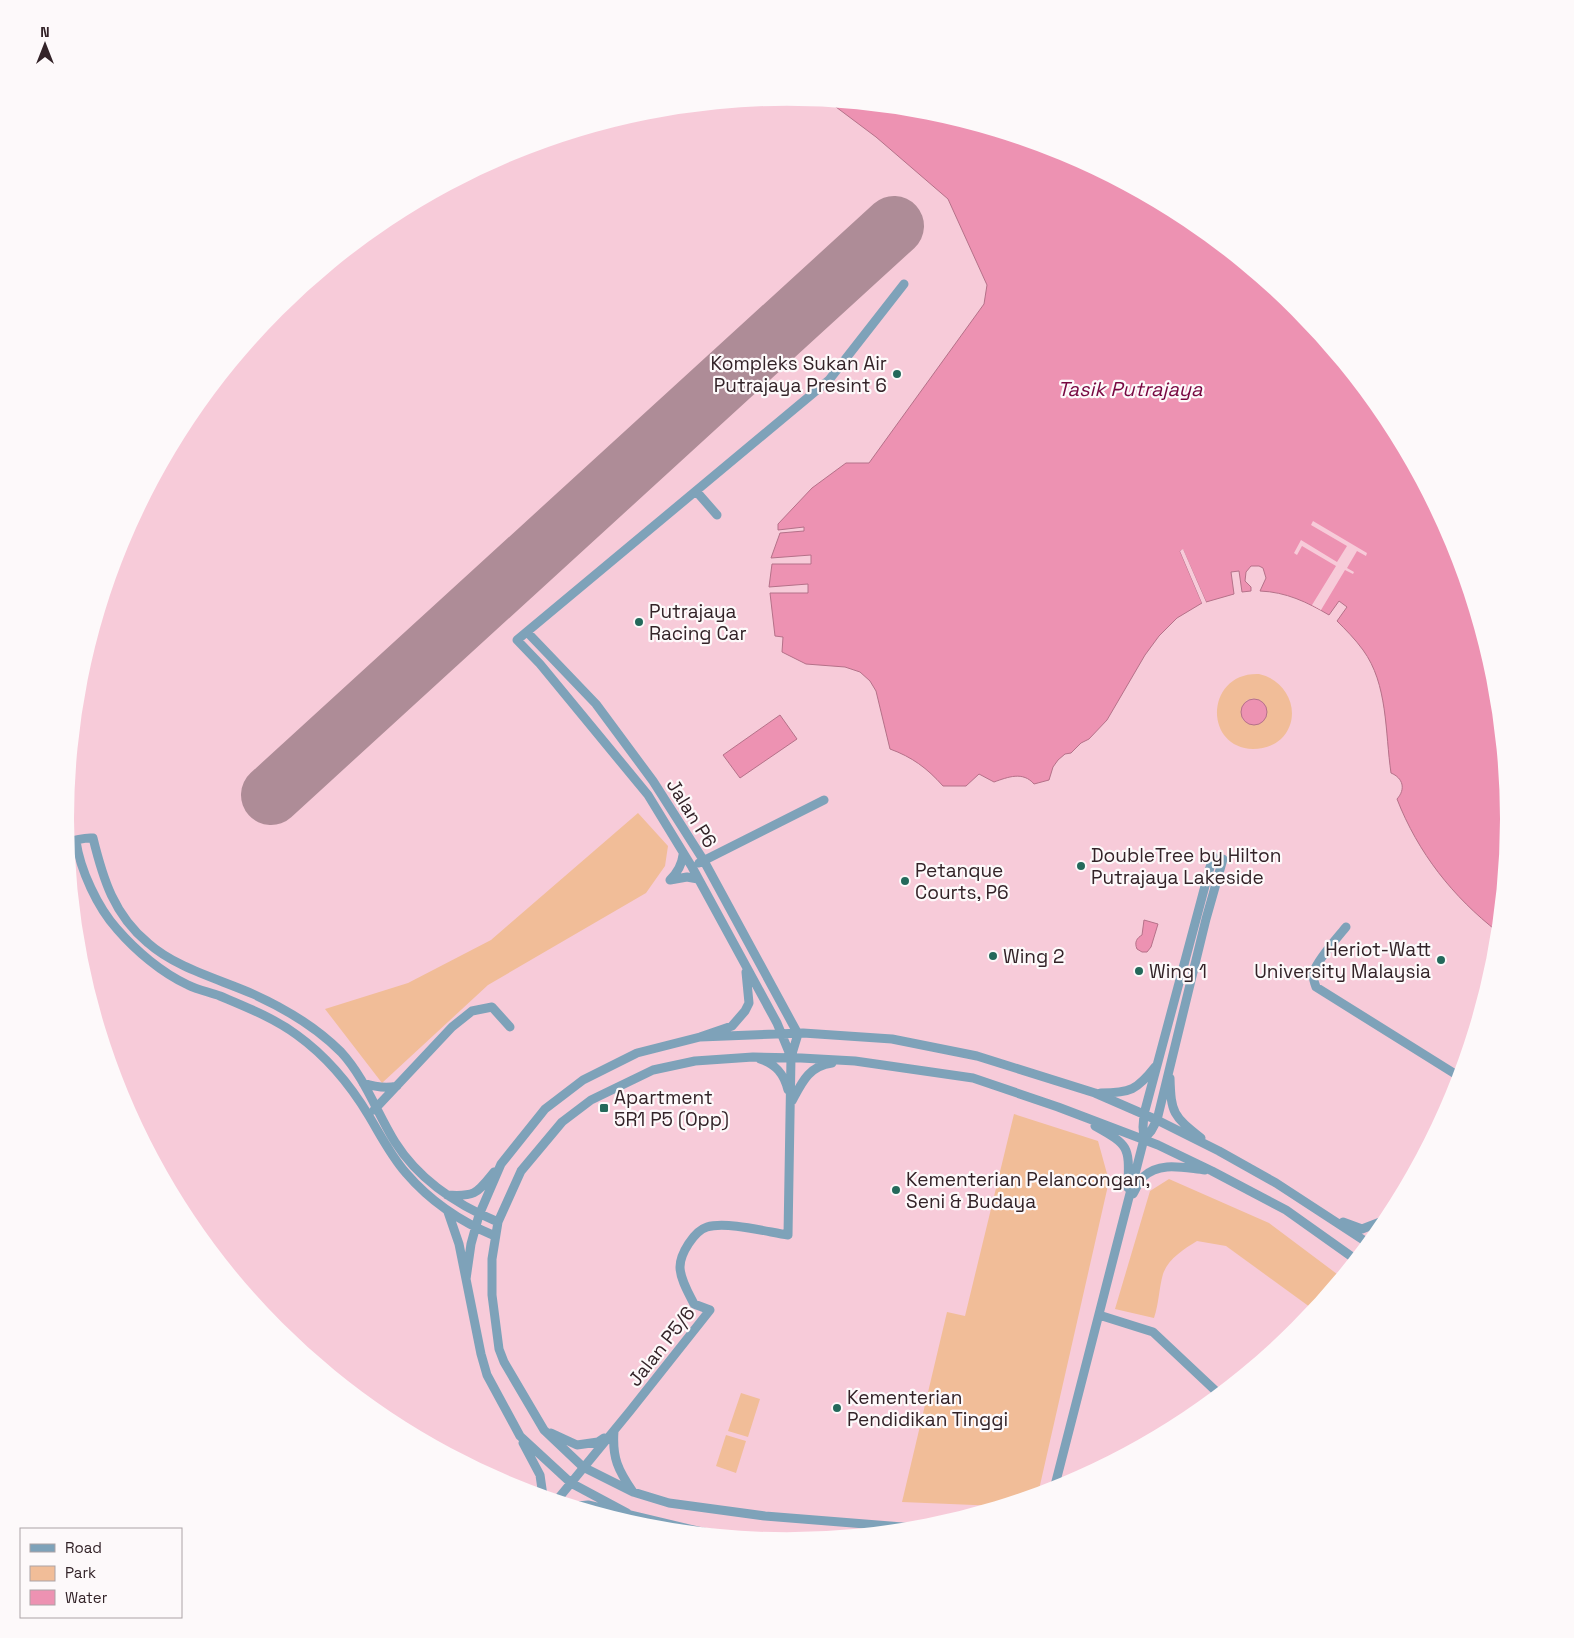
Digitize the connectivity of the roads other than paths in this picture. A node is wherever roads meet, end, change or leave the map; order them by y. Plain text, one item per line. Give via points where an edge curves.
1 (904, 284) dead end
2 (696, 491) junction
3 (717, 515) dead end
4 (527, 632) junction
5 (824, 800) dead end
6 (74, 840) edge
7 (75, 847) edge
8 (683, 855) junction
9 (1213, 856) dead end
10 (1223, 860) dead end
11 (704, 861) junction
12 (692, 867) junction
13 (698, 879) junction
14 (1346, 927) dead end
15 (746, 966) junction
16 (510, 1027) dead end
17 (783, 1034) junction
18 (798, 1034) junction
19 (700, 1037) junction
20 (753, 1057) junction
21 (791, 1058) junction
22 (855, 1061) junction
23 (1159, 1063) junction
24 (1170, 1066) junction
25 (1452, 1074) edge
26 (363, 1083) junction
27 (397, 1086) junction
28 (1095, 1093) junction
29 (791, 1102) junction
30 (1058, 1107) junction
31 (377, 1108) junction
32 (1144, 1114) junction
33 (368, 1115) junction
34 (1157, 1120) junction
35 (1144, 1139) junction
36 (1219, 1151) junction
37 (501, 1164) junction
38 (1212, 1171) junction
39 (445, 1194) junction
40 (1127, 1205) junction
41 (448, 1212) junction
42 (479, 1214) junction
43 (1329, 1217) junction
44 (498, 1222) junction
45 (1373, 1225) edge
46 (475, 1228) junction
47 (495, 1236) junction
48 (1363, 1239) edge
49 (1351, 1256) edge
50 (466, 1279) junction
51 (1099, 1315) junction
52 (1214, 1390) edge
53 (544, 1430) junction
54 (614, 1430) junction
55 (520, 1436) junction
56 (583, 1467) junction
57 (1057, 1479) edge
58 (571, 1483) junction
59 (542, 1488) edge
60 (633, 1492) junction
61 (561, 1495) edge
62 (627, 1514) edge
63 (883, 1525) edge

1 - 2 street via 829,380
2 - 3 street
2 - 4 street
4 - 8 street, Jalan P6 via 517,640 648,795
4 - 11 street, Jalan P6 via 596,704
5 - 11 street
6 - 26 street via 93,838 108,890 127,921 148,944 180,963 281,1008 340,1052
7 - 33 street via 98,902 138,951 188,985 261,1014 297,1035 329,1063
8 - 12 street, Jalan P6
8 - 13 street via 670,880
9 - 23 street
10 - 24 street
11 - 12 street
11 - 18 street, Jalan P6
12 - 13 street, Jalan P6
13 - 15 street, Jalan P6
14 - 25 street via 1314,971 1316,987
15 - 17 street, Jalan P6
15 - 19 street via 749,1003 745,1011 732,1026
16 - 27 street via 492,1007 472,1011 452,1026
17 - 18 street
17 - 19 street
17 - 21 street, Jalan P6
18 - 21 street
18 - 28 street via 892,1039 977,1056
19 - 37 street via 637,1053 583,1080 545,1109
20 - 21 street
20 - 29 street via 778,1069 785,1079
20 - 44 street via 695,1061 653,1070 591,1100 562,1122 521,1171
21 - 22 street
21 - 29 street, Jalan P5/6
22 - 29 street via 823,1064 814,1069 803,1079
22 - 30 street via 973,1078
23 - 28 street via 1139,1086 1128,1092
23 - 32 street
24 - 34 street
24 - 36 street via 1173,1112
26 - 27 street via 377,1087
26 - 31 street
27 - 31 street
28 - 32 street
29 - 54 street, Jalan P5/6 via 788,1235 730,1226 706,1227 692,1238 684,1251 680,1268 694,1304 710,1310
30 - 35 street
30 - 40 street via 1111,1134 1128,1150
31 - 33 street
31 - 39 street via 412,1165
32 - 34 street
32 - 35 street
33 - 41 street via 407,1174
34 - 35 street
34 - 36 street
35 - 38 street
35 - 40 street
36 - 43 street
37 - 39 street via 479,1191 471,1195
37 - 42 street
38 - 40 street via 1167,1166 1155,1169 1143,1177
38 - 49 street via 1286,1210
39 - 42 street
40 - 51 street
41 - 46 street
41 - 50 street via 456,1231
42 - 44 street
42 - 46 street
43 - 45 street via 1362,1229
43 - 48 street
44 - 47 street
46 - 47 street
46 - 50 street
47 - 53 street via 492,1295 499,1349
50 - 55 street via 487,1374
51 - 52 street via 1153,1332
51 - 57 street
53 - 54 street via 577,1445 598,1442
53 - 56 street
54 - 56 street, Jalan P5/6
54 - 60 street via 615,1461
55 - 58 street
55 - 59 street via 540,1475
56 - 58 street, Jalan P5/6
56 - 60 street
58 - 61 street, Jalan P5/6
58 - 62 street
60 - 63 street via 669,1503 765,1516

